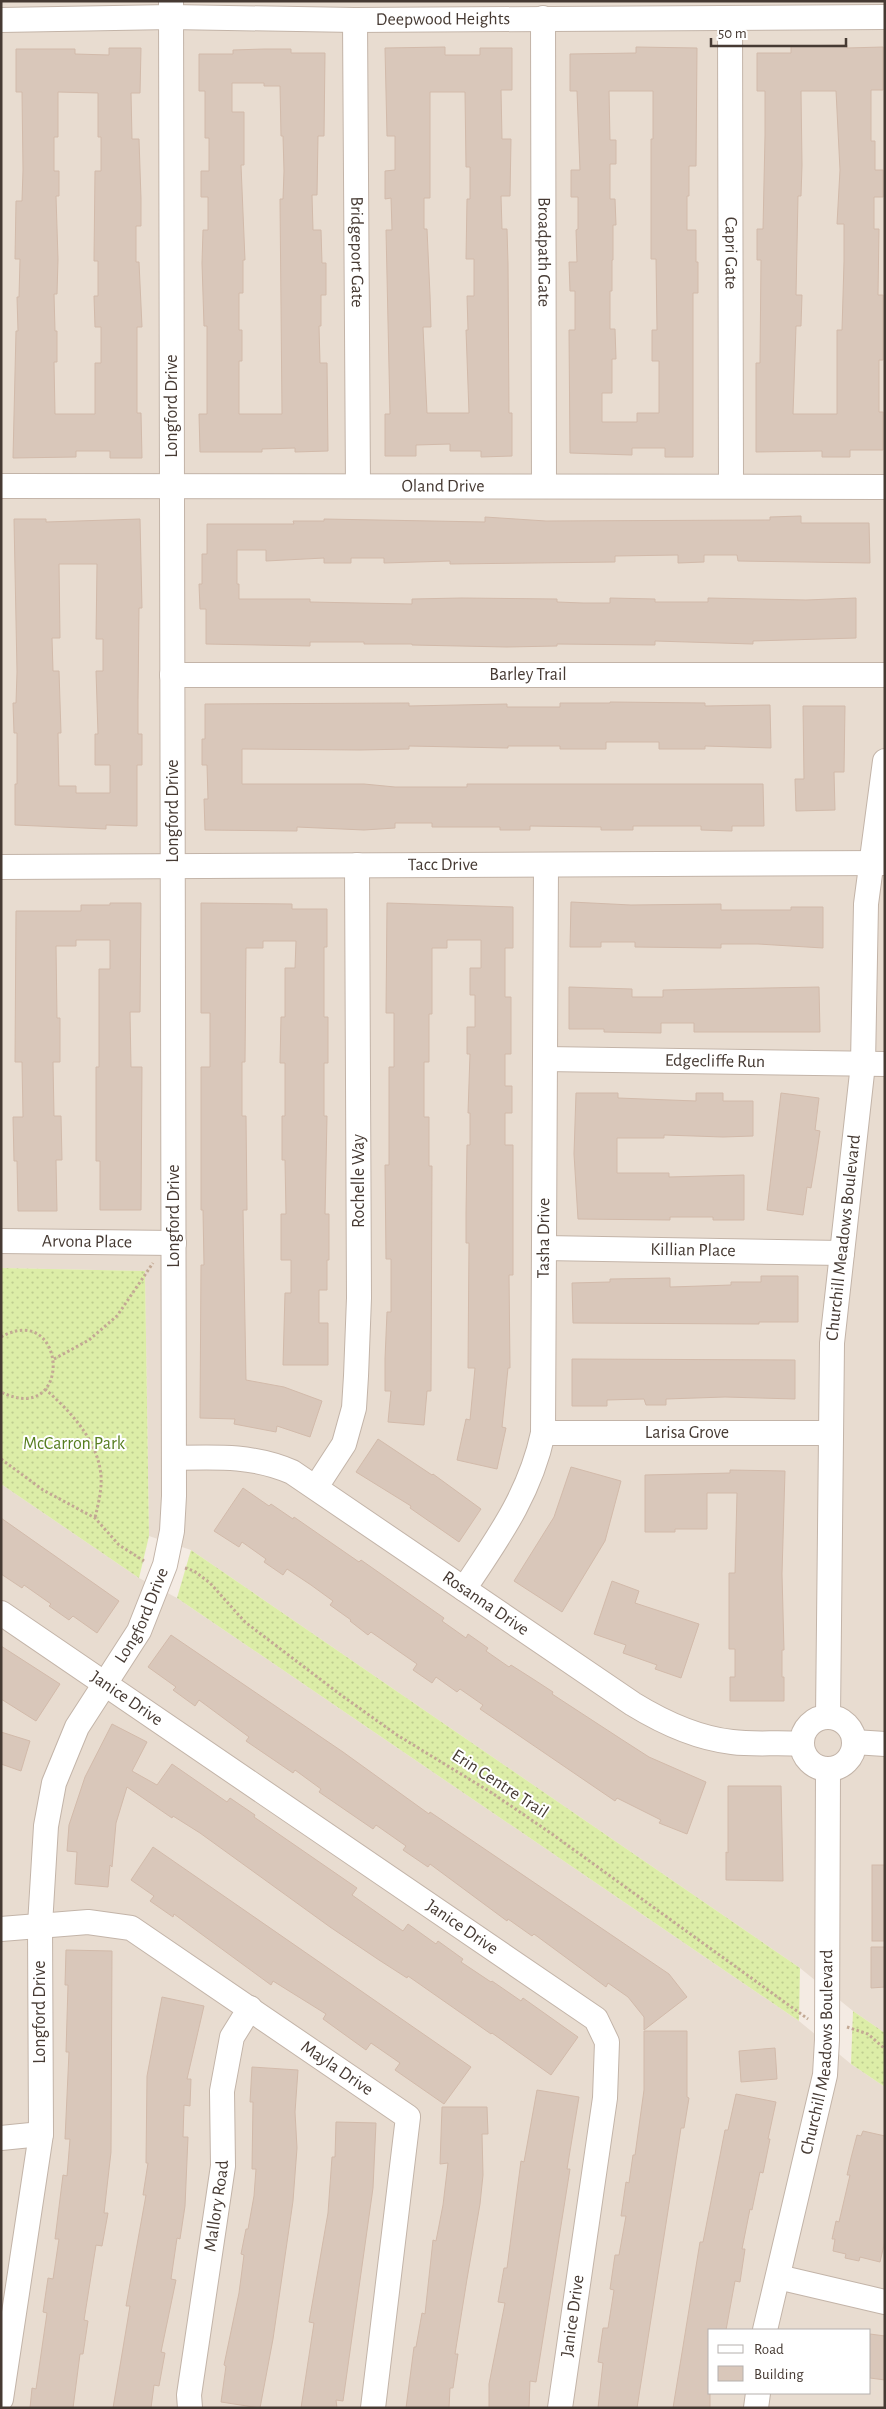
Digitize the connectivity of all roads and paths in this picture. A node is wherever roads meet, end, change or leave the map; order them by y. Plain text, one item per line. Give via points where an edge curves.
1 (171, 9) edge
2 (885, 17) edge
3 (543, 18) junction
4 (730, 19) junction
5 (1, 20) edge
6 (355, 20) junction
7 (1, 486) edge
8 (172, 486) junction
9 (358, 486) junction
10 (544, 486) junction
11 (731, 486) junction
12 (885, 486) edge
13 (172, 675) junction
14 (885, 676) edge
15 (885, 761) edge
16 (879, 863) edge
17 (357, 865) junction
18 (173, 866) junction
19 (546, 866) junction
20 (1, 867) edge
21 (545, 1059) junction
22 (874, 1064) edge
23 (1, 1241) edge
24 (174, 1243) junction
25 (544, 1248) junction
26 (842, 1253) junction
27 (154, 1263) dead end
28 (2, 1335) edge
29 (54, 1359) junction
30 (45, 1389) junction
31 (1, 1392) edge
32 (543, 1433) junction
33 (831, 1433) junction
34 (174, 1458) junction
35 (1, 1459) edge
36 (316, 1487) junction
37 (95, 1518) junction
38 (150, 1562) dead end
39 (181, 1568) dead end
40 (464, 1589) junction
41 (1, 1613) edge
42 (105, 1683) junction
43 (828, 1717) junction
44 (854, 1742) junction
45 (801, 1744) junction
46 (885, 1744) edge
47 (828, 1769) junction
48 (40, 1925) junction
49 (1, 1929) edge
50 (250, 2008) junction
51 (814, 2023) dead end
52 (840, 2027) dead end
53 (885, 2049) edge
54 (41, 2134) junction
55 (1, 2138) edge
56 (778, 2277) junction
57 (885, 2302) edge
58 (765, 2329) edge
59 (758, 2394) edge
60 (1, 2399) edge
61 (1, 2403) edge
62 (2, 2408) edge
63 (190, 2408) edge
64 (373, 2408) edge
65 (560, 2408) edge
66 (756, 2408) edge

1 - 5 street, Deepwood Heights
1 - 6 street, Deepwood Heights
1 - 8 street, Longford Drive
2 - 4 street, Deepwood Heights
3 - 4 street, Deepwood Heights
3 - 6 street, Deepwood Heights
3 - 10 street, Broadpath Gate
4 - 11 street, Capri Gate
6 - 9 street, Bridgeport Gate
7 - 8 street, Oland Drive
8 - 9 street, Oland Drive
8 - 13 street, Longford Drive
9 - 10 street, Oland Drive
10 - 11 street, Oland Drive
11 - 12 street, Oland Drive
13 - 14 street, Barley Trail
13 - 18 street, Longford Drive
15 - 16 street, Churchill Meadows Boulevard
16 - 19 street, Tacc Drive
16 - 22 street, Churchill Meadows Boulevard via 866,904
17 - 18 street, Tacc Drive
17 - 19 street, Tacc Drive
17 - 36 street, Rochelle Way via 359,1298 354,1408 344,1444
18 - 20 street, Tacc Drive
18 - 24 street, Longford Drive
19 - 21 street, Tasha Drive
21 - 22 street, Edgecliffe Run
21 - 25 street, Tasha Drive
22 - 26 street, Churchill Meadows Boulevard
23 - 24 street, Arvona Place
24 - 34 street, Longford Drive
25 - 26 street, Killian Place
25 - 32 street, Tasha Drive
26 - 33 street, Churchill Meadows Boulevard via 832,1342
27 - 29 path via 117,1316 89,1340
28 - 29 path via 23,1331 34,1334 52,1350
29 - 30 path via 52,1380
30 - 31 path via 24,1399 12,1398
30 - 37 path via 73,1415 98,1462 101,1476
32 - 33 street, Larisa Grove
32 - 40 street, Tasha Drive via 534,1466 513,1515
33 - 43 street, Churchill Meadows Boulevard
34 - 36 street, Rosanna Drive via 258,1460 292,1472
34 - 42 street, Longford Drive via 172,1531 165,1565 139,1631
35 - 37 path via 43,1490
36 - 40 street, Rosanna Drive
37 - 38 path via 124,1548
39 - 51 path, Erin Centre Trail via 194,1571 210,1583 245,1622 341,1696 552,1834
40 - 45 street, Rosanna Drive via 633,1704 673,1726 732,1742
41 - 42 street, Janice Drive
42 - 48 street, Longford Drive via 77,1727 54,1784 46,1826
42 - 65 street, Janice Drive via 596,2019 607,2042 605,2098
43 - 44 street via 846,1724
43 - 45 street via 814,1720
44 - 46 street
44 - 47 street via 849,1758 843,1764
45 - 47 street via 810,1762 818,1768
47 - 56 street, Churchill Meadows Boulevard via 825,2076
48 - 49 street, Mayla Drive
48 - 50 street, Mayla Drive via 88,1922 131,1928
48 - 54 street, Longford Drive
50 - 63 street, Mallory Road via 232,2037 222,2091 223,2166 189,2395
50 - 64 street, Mayla Drive via 408,2117
52 - 53 path via 851,2027 868,2034
54 - 55 street
54 - 60 street, Longford Drive
56 - 57 street
56 - 58 street, Churchill Meadows Boulevard
59 - 66 street
61 - 62 street

